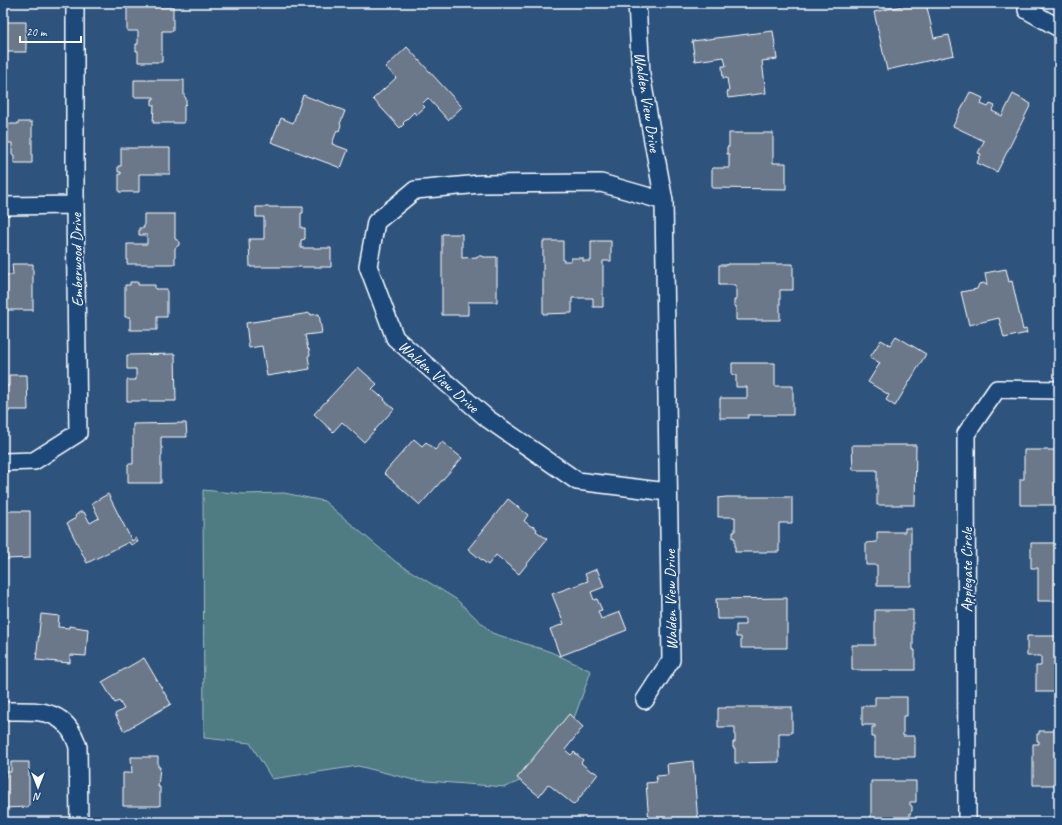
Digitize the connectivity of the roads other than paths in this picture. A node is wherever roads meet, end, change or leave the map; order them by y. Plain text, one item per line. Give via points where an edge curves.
1 (75, 3) edge
2 (637, 3) edge
3 (1027, 3) edge
4 (1059, 28) edge
5 (664, 201) junction
6 (75, 205) junction
7 (3, 206) edge
8 (1059, 390) edge
9 (3, 462) edge
10 (668, 492) junction
11 (645, 700) dead end
12 (3, 711) edge
13 (79, 822) edge
14 (967, 822) edge

1 - 6 street, Emberwood Drive
2 - 5 street, Walden View Drive via 641,75
3 - 4 street via 1027,10
5 - 10 street, Walden View Drive
5 - 10 street, Walden View Drive via 601,183 480,184 415,190 376,222 368,266 395,338 488,419 577,481
6 - 7 street
6 - 9 street, Emberwood Drive via 78,433 34,461
8 - 14 street, Applegate Circle via 997,389 966,434
10 - 11 street, Walden View Drive via 671,660
12 - 13 street via 45,713 63,720 69,728 78,747

